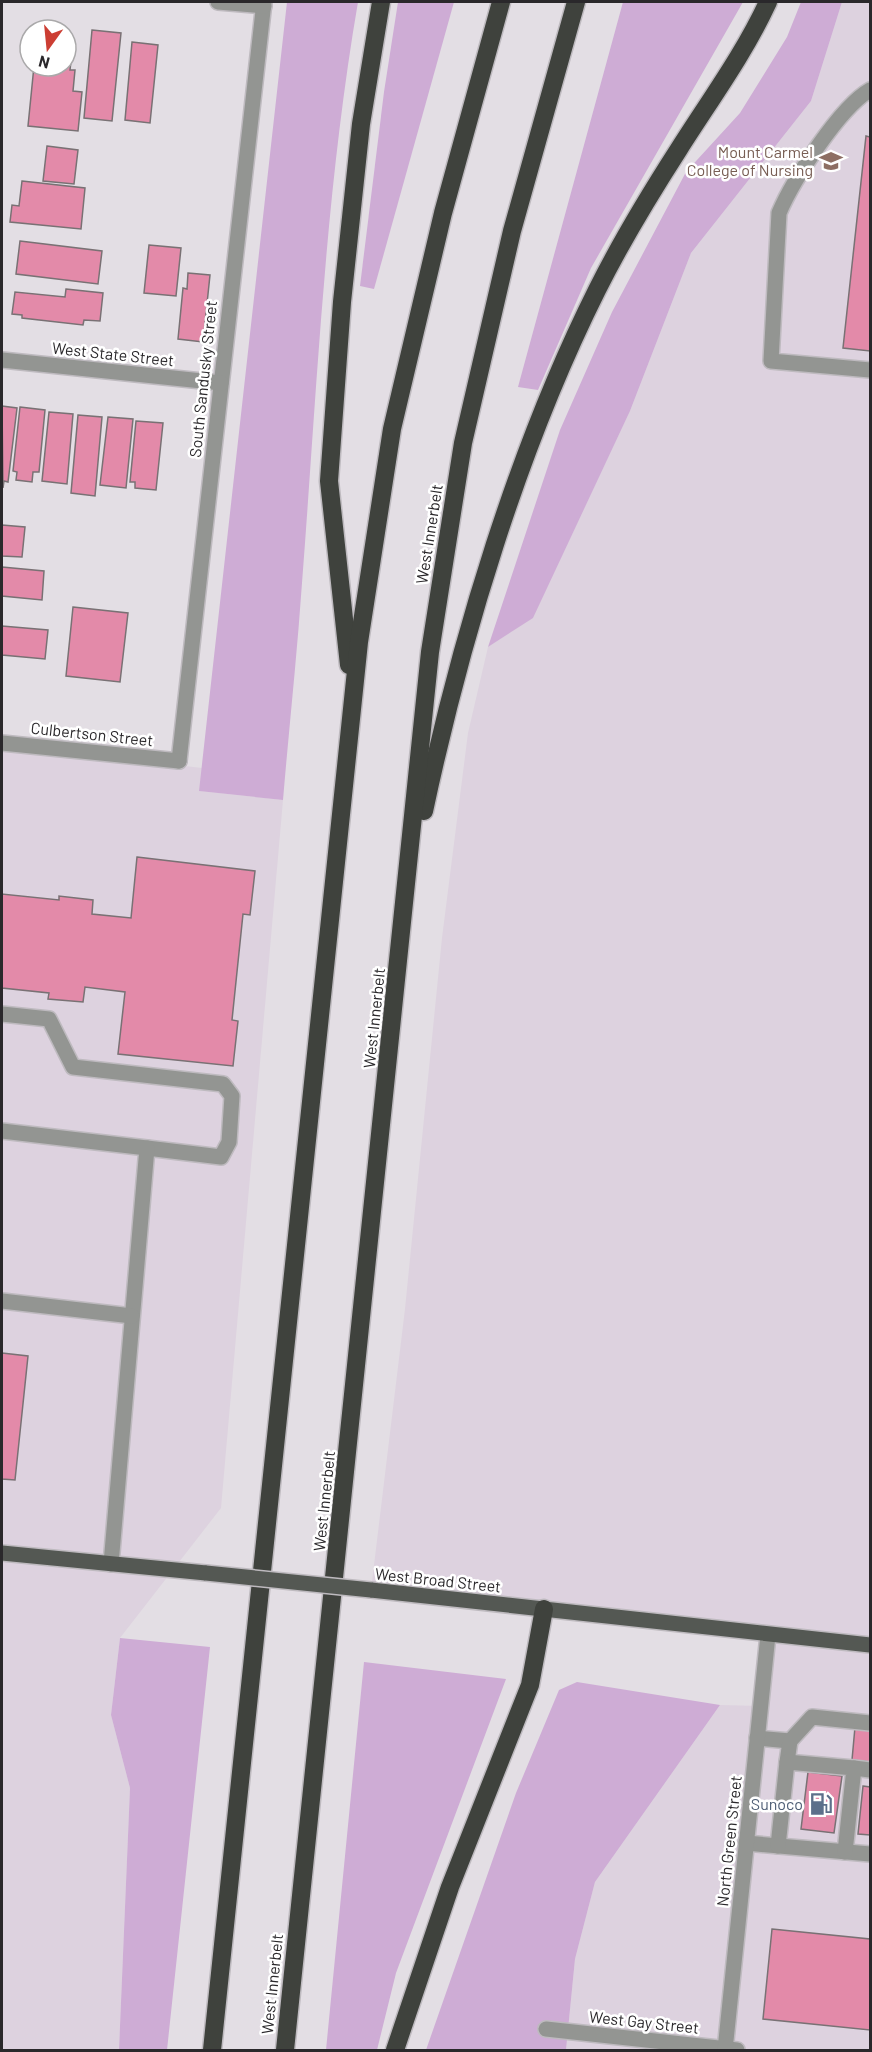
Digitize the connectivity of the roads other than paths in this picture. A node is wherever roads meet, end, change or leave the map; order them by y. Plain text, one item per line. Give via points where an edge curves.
1 (218, 2) edge
2 (381, 2) edge
3 (501, 2) edge
4 (576, 2) edge
5 (768, 2) edge
6 (264, 4) edge
7 (870, 90) edge
8 (2, 360) edge
9 (870, 370) edge
10 (221, 383) junction
11 (352, 691) junction
12 (2, 743) edge
13 (179, 761) joint
14 (405, 904) junction
15 (2, 1014) edge
16 (2, 1131) edge
17 (147, 1149) junction
18 (2, 1300) edge
19 (132, 1316) junction
20 (2, 1552) edge
21 (111, 1564) junction
22 (544, 1610) junction
23 (768, 1635) junction
24 (870, 1645) edge
25 (870, 1724) edge
26 (757, 1737) junction
27 (790, 1741) junction
28 (787, 1762) junction
29 (854, 1768) junction
30 (870, 1770) edge
31 (746, 1843) junction
32 (778, 1846) junction
33 (845, 1852) junction
34 (870, 1854) edge
35 (546, 2029) dead end
36 (212, 2050) edge
37 (285, 2050) edge
38 (395, 2050) edge
39 (729, 2050) edge

1 - 6 street
2 - 11 highway via 360,136 329,481
3 - 11 highway via 442,213 392,429
4 - 14 highway, West Innerbelt via 512,231 463,443 430,652
5 - 14 highway via 751,39 677,151 597,290 536,430 487,574 443,723
6 - 10 street, South Sandusky Street
7 - 9 street via 841,116 786,195 779,213 771,361
8 - 10 street, West State Street
10 - 13 street, South Sandusky Street
11 - 36 highway
12 - 13 street, Culbertson Street
14 - 37 highway, West Innerbelt
15 - 17 street via 49,1019 73,1067 223,1084 232,1096 229,1142 221,1157
16 - 17 street
17 - 19 street
18 - 19 street
19 - 21 street
20 - 21 main road, West Broad Street
21 - 22 main road, West Broad Street, bridge
22 - 23 main road, West Broad Street
22 - 38 highway via 530,1685 450,1887
23 - 24 main road, West Broad Street
23 - 26 street, North Green Street
25 - 27 street via 812,1717
26 - 27 street
26 - 31 street, North Green Street
27 - 28 street
28 - 29 street
28 - 32 street
29 - 30 street
29 - 33 street
31 - 32 street
31 - 39 street, North Green Street
32 - 33 street
33 - 34 street
35 - 39 street, West Gay Street

